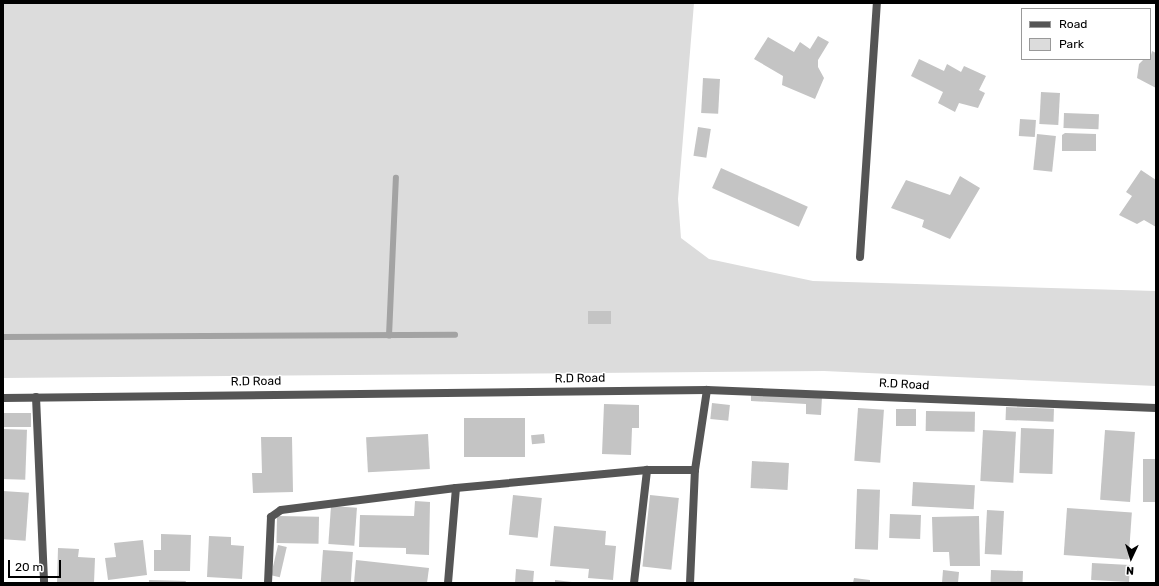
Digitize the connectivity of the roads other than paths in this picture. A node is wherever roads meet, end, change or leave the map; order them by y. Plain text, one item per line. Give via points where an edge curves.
1 (877, 3) edge
2 (860, 257) dead end
3 (707, 390) junction
4 (36, 397) junction
5 (3, 398) edge
6 (1156, 408) edge
7 (647, 470) junction
8 (695, 470) junction
9 (456, 488) junction
10 (44, 583) edge
11 (268, 583) edge
12 (448, 583) edge
13 (634, 583) edge
14 (690, 583) edge

1 - 2 street
3 - 4 street, R.D Road
3 - 6 street, R.D Road
3 - 8 street
4 - 5 street, R.D Road
4 - 10 street
7 - 8 street
7 - 9 street
7 - 13 street
8 - 14 street
9 - 11 street via 281,510 271,517
9 - 12 street

